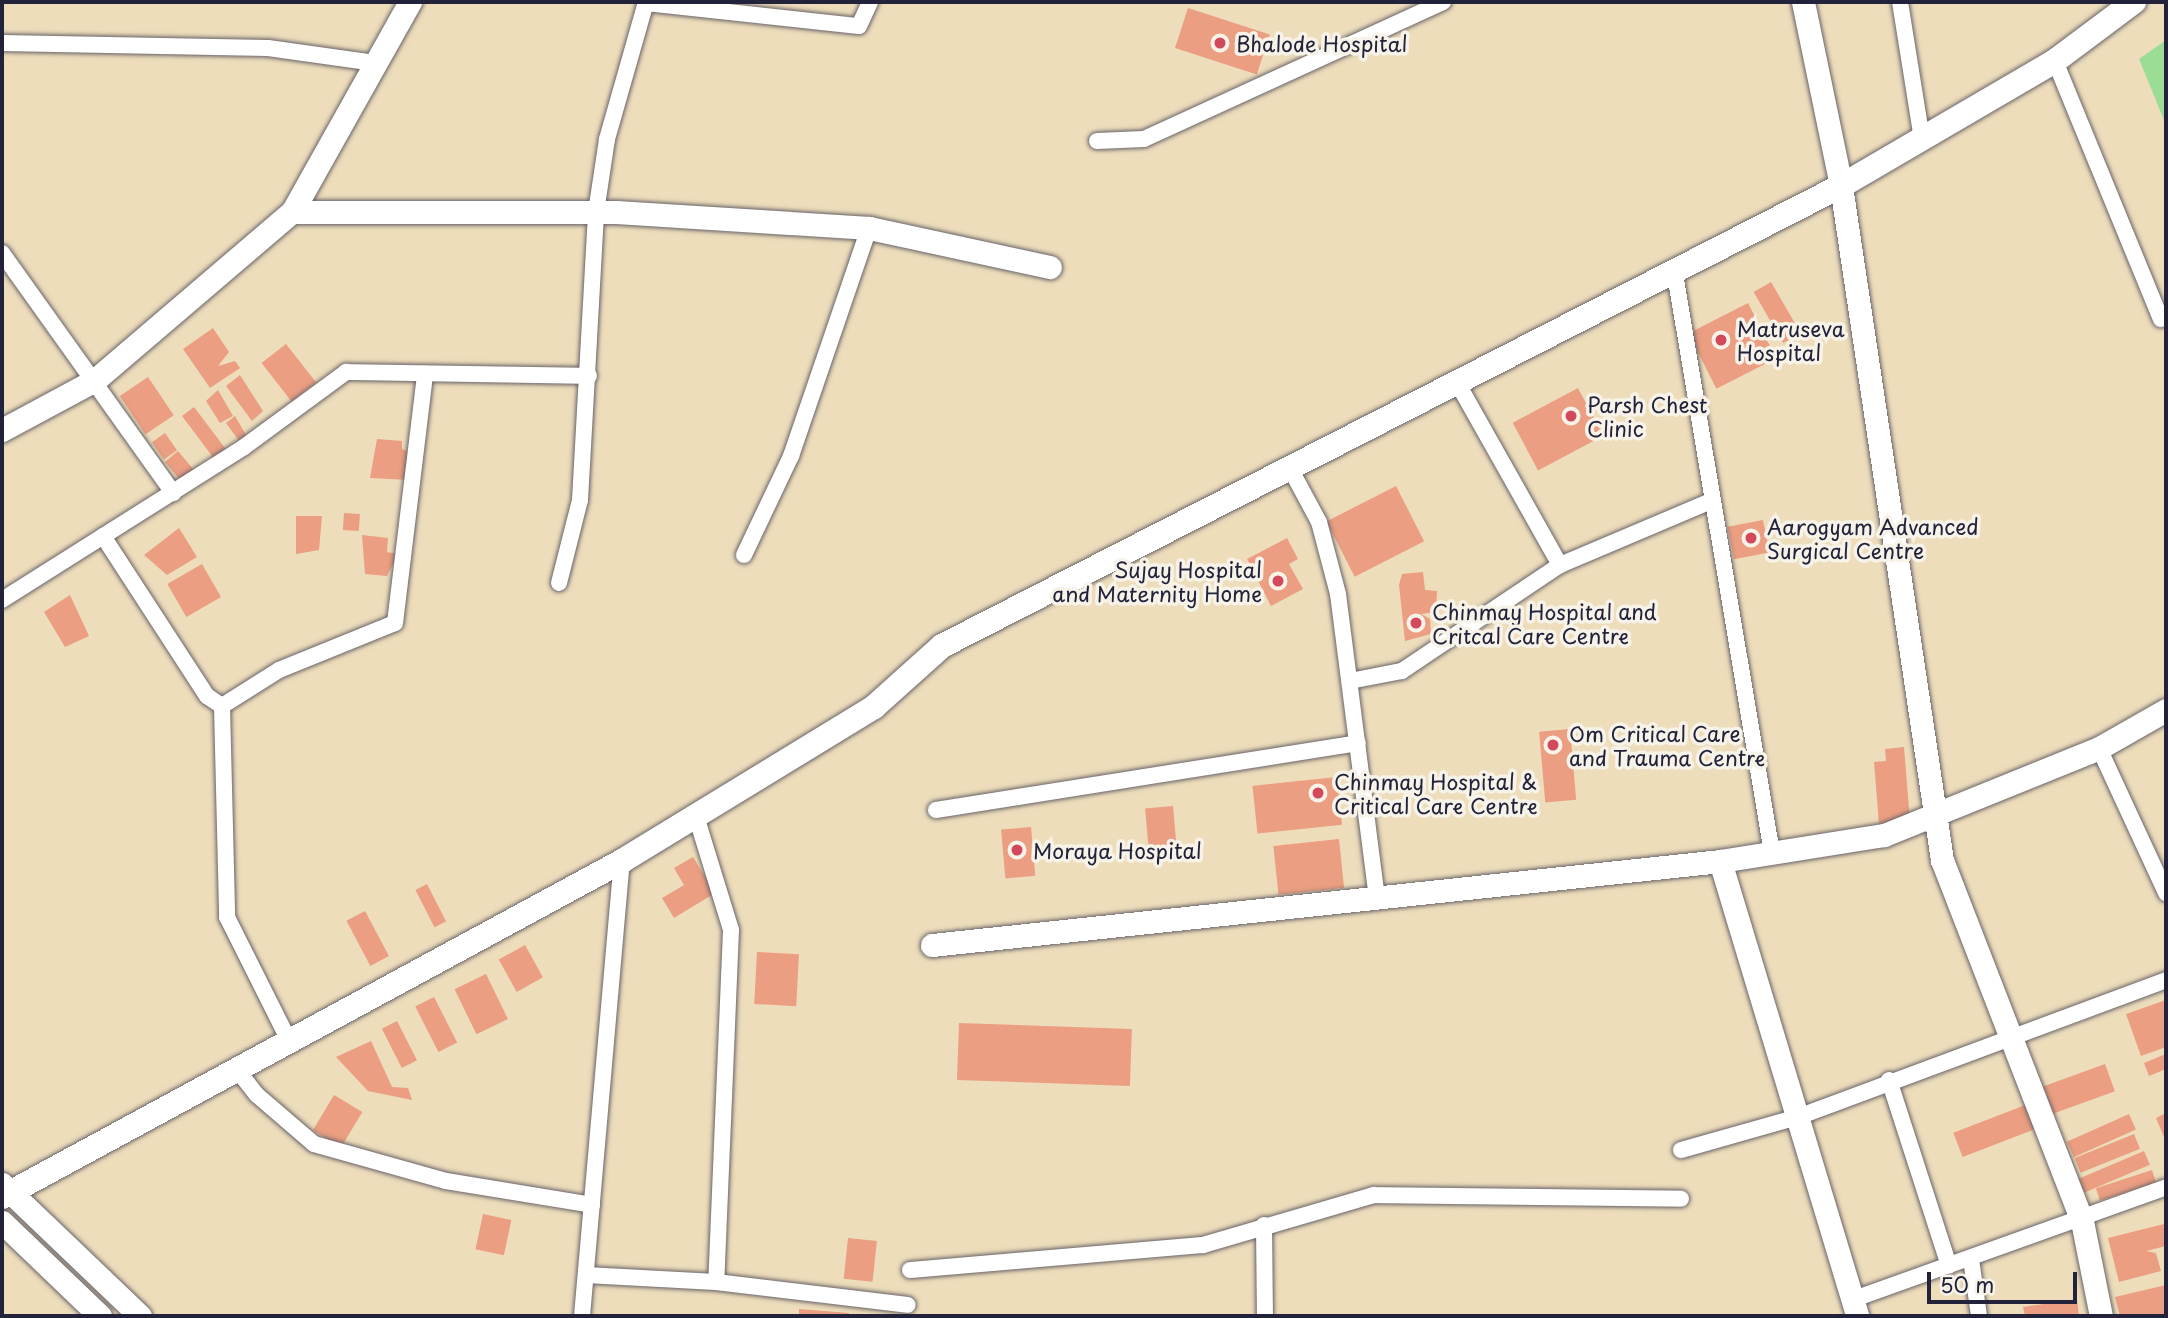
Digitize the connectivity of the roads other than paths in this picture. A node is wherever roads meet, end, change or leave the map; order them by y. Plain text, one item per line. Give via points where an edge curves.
1 (410, 2) edge
2 (870, 2) edge
3 (1443, 2) edge
4 (1803, 2) edge
5 (1900, 2) edge
6 (2134, 2) edge
7 (646, 3) edge
8 (2, 43) edge
9 (2055, 61) junction
10 (375, 63) junction
11 (1922, 139) junction
12 (1097, 141) dead end
13 (1841, 186) junction
14 (292, 212) junction
15 (596, 212) junction
16 (869, 228) junction
17 (2, 253) edge
18 (1050, 267) dead end
19 (1675, 274) junction
20 (2161, 318) dead end
21 (425, 374) junction
22 (589, 376) junction
23 (95, 380) junction
24 (1458, 384) junction
25 (2, 430) edge
26 (1291, 470) junction
27 (173, 493) junction
28 (1713, 500) junction
29 (103, 537) junction
30 (744, 555) dead end
31 (1560, 565) junction
32 (559, 583) dead end
33 (2, 600) edge
34 (1350, 681) junction
35 (222, 706) junction
36 (2166, 710) edge
37 (1358, 743) junction
38 (2099, 748) junction
39 (936, 810) dead end
40 (696, 816) junction
41 (1936, 819) junction
42 (1772, 853) junction
43 (621, 861) junction
44 (1720, 861) junction
45 (2166, 893) edge
46 (1377, 898) junction
47 (932, 945) dead end
48 (2166, 980) edge
49 (288, 1039) junction
50 (2012, 1039) junction
51 (235, 1067) junction
52 (1889, 1080) junction
53 (1798, 1117) junction
54 (1681, 1150) dead end
55 (2166, 1187) edge
56 (4, 1191) edge
57 (1681, 1199) dead end
58 (592, 1206) junction
59 (2, 1222) edge
60 (2082, 1222) junction
61 (1264, 1225) junction
62 (1971, 1259) junction
63 (1949, 1266) junction
64 (910, 1270) dead end
65 (586, 1275) junction
66 (716, 1282) junction
67 (908, 1306) dead end
68 (1856, 1308) edge
69 (100, 1316) edge
70 (141, 1316) edge
71 (582, 1316) edge
72 (1265, 1316) edge
73 (1979, 1316) edge
74 (2101, 1316) edge

1 - 10 street
2 - 7 street via 859,26
3 - 12 street via 1144,139
4 - 13 street
5 - 11 street
6 - 9 main road
7 - 15 street via 607,139
8 - 10 street via 268,48
9 - 11 main road
9 - 20 street
10 - 14 street
11 - 13 main road
13 - 19 main road
13 - 41 street
14 - 15 street
14 - 23 street
15 - 16 street
15 - 22 street
16 - 18 street
16 - 30 street via 791,456
17 - 23 street
19 - 24 main road
19 - 28 street
21 - 22 street
21 - 27 street via 346,372
21 - 35 street via 395,623 279,670
22 - 32 street via 580,500
23 - 25 street
23 - 27 street
24 - 26 main road
24 - 31 street
26 - 34 street via 1319,522
26 - 40 main road via 942,646 874,707
27 - 29 street
28 - 31 street
28 - 42 street
29 - 33 street
29 - 35 street via 207,696
31 - 34 street via 1402,671
34 - 37 street
35 - 49 street via 227,917
36 - 38 street
37 - 39 street
37 - 46 street
38 - 41 street
38 - 45 street
40 - 43 main road
40 - 66 street via 731,930
41 - 42 street via 1884,835
41 - 50 street via 1954,898
42 - 44 street
43 - 49 main road
43 - 58 street
44 - 46 street
44 - 53 street
46 - 47 street
48 - 50 street
49 - 51 main road
50 - 52 street
50 - 60 street
51 - 56 main road
51 - 58 street via 257,1095 314,1144 446,1181
52 - 53 street
52 - 63 street
53 - 54 street
53 - 68 street
55 - 60 street
56 - 70 street
57 - 61 street via 1374,1195
58 - 65 street
59 - 69 street
60 - 62 street
60 - 74 street
61 - 64 street via 1203,1245
61 - 72 street
62 - 63 street
62 - 73 street
63 - 68 street
65 - 66 street
65 - 71 street
66 - 67 street

